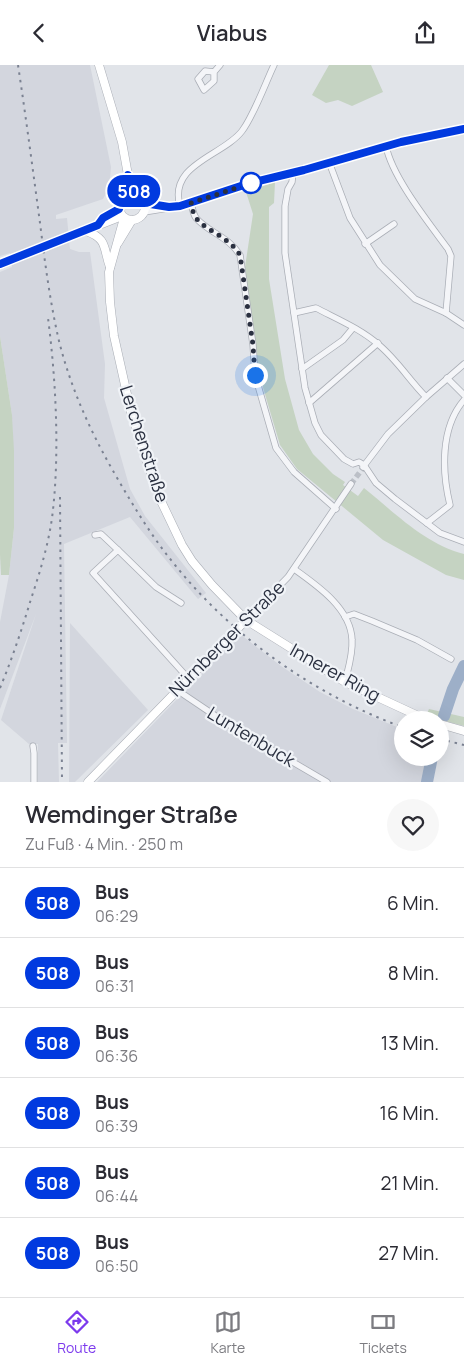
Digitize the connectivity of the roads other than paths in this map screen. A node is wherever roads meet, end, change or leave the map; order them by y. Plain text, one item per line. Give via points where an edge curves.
1 (99, 65) edge
2 (220, 65) edge
3 (274, 65) edge
4 (214, 72) dead end
5 (464, 129) edge
6 (386, 146) junction
7 (329, 163) junction
8 (280, 175) tunnel mouth
9 (130, 195) junction
10 (144, 203) junction
11 (191, 203) junction
12 (180, 206) junction
13 (169, 207) junction
14 (144, 212) junction
15 (124, 216) junction
16 (394, 224) dead end
17 (86, 231) junction
18 (365, 244) junction
19 (0, 264) edge
20 (110, 267) junction
21 (294, 313) junction
22 (446, 313) junction
23 (464, 325) edge
24 (353, 328) junction
25 (378, 343) junction
26 (464, 364) edge
27 (302, 369) junction
28 (447, 378) junction
29 (464, 395) edge
30 (426, 397) junction
31 (462, 402) edge
32 (309, 403) junction
33 (363, 467) junction
34 (351, 484) tunnel mouth
35 (336, 509) junction
36 (427, 523) junction
37 (95, 535) dead end
38 (464, 542) edge
39 (118, 550) junction
40 (294, 569) junction
41 (181, 603) dead end
42 (345, 617) junction
43 (246, 620) junction
44 (451, 659) dead end
45 (188, 678) junction
46 (345, 683) junction
47 (176, 690) junction
48 (407, 711) edge
49 (449, 727) edge
50 (464, 731) edge
51 (33, 746) dead end
52 (34, 782) edge
53 (88, 782) edge
54 (328, 782) edge

1 - 9 main road via 126,158 126,182
2 - 4 street
3 - 12 street via 242,131 203,158 178,186
5 - 6 street
6 - 7 street
6 - 22 street via 402,183 451,256
7 - 18 street via 342,201
7 - 21 street via 292,173 288,189 285,253
8 - 11 street
9 - 10 main road
9 - 15 main road via 122,200
10 - 13 street
10 - 14 main road
11 - 12 street
11 - 35 street via 196,217 235,246 240,255 255,375 276,448 294,472
12 - 13 street
13 - 14 street
14 - 15 main road via 139,218
15 - 17 main road via 103,218 98,225
15 - 20 main road, Lerchenstraße
16 - 18 street
17 - 19 main road
17 - 20 main road via 98,236 104,244
18 - 22 street via 380,265 415,299
20 - 43 main road, Lerchenstraße via 111,311 121,373 161,501 192,561
21 - 24 street via 316,308
21 - 27 street
22 - 23 street
24 - 25 street
24 - 27 street via 343,341
25 - 30 street
25 - 32 street
26 - 28 street
27 - 32 street
28 - 29 street
28 - 30 street
30 - 33 street via 388,435
31 - 36 street via 446,441 444,474 450,505
32 - 33 street via 321,435 344,459 352,464 359,462
33 - 36 street via 376,483
34 - 35 street, Nürnberger Straße
35 - 40 street, Nürnberger Straße
36 - 38 street via 440,533
37 - 39 street via 102,534
39 - 41 street via 156,587
39 - 45 street via 93,573
40 - 42 street via 336,604
40 - 43 street, Nürnberger Straße
42 - 44 street via 354,614 372,621
42 - 46 street via 352,639
43 - 45 main road, Nürnberger Straße
43 - 46 main road, Innerer Ring
45 - 47 main road, Nürnberger Straße
46 - 48 main road, Innerer Ring
47 - 53 main road, Nürnberger Straße
47 - 54 street, Luntenbuck
49 - 50 main road
51 - 52 street

